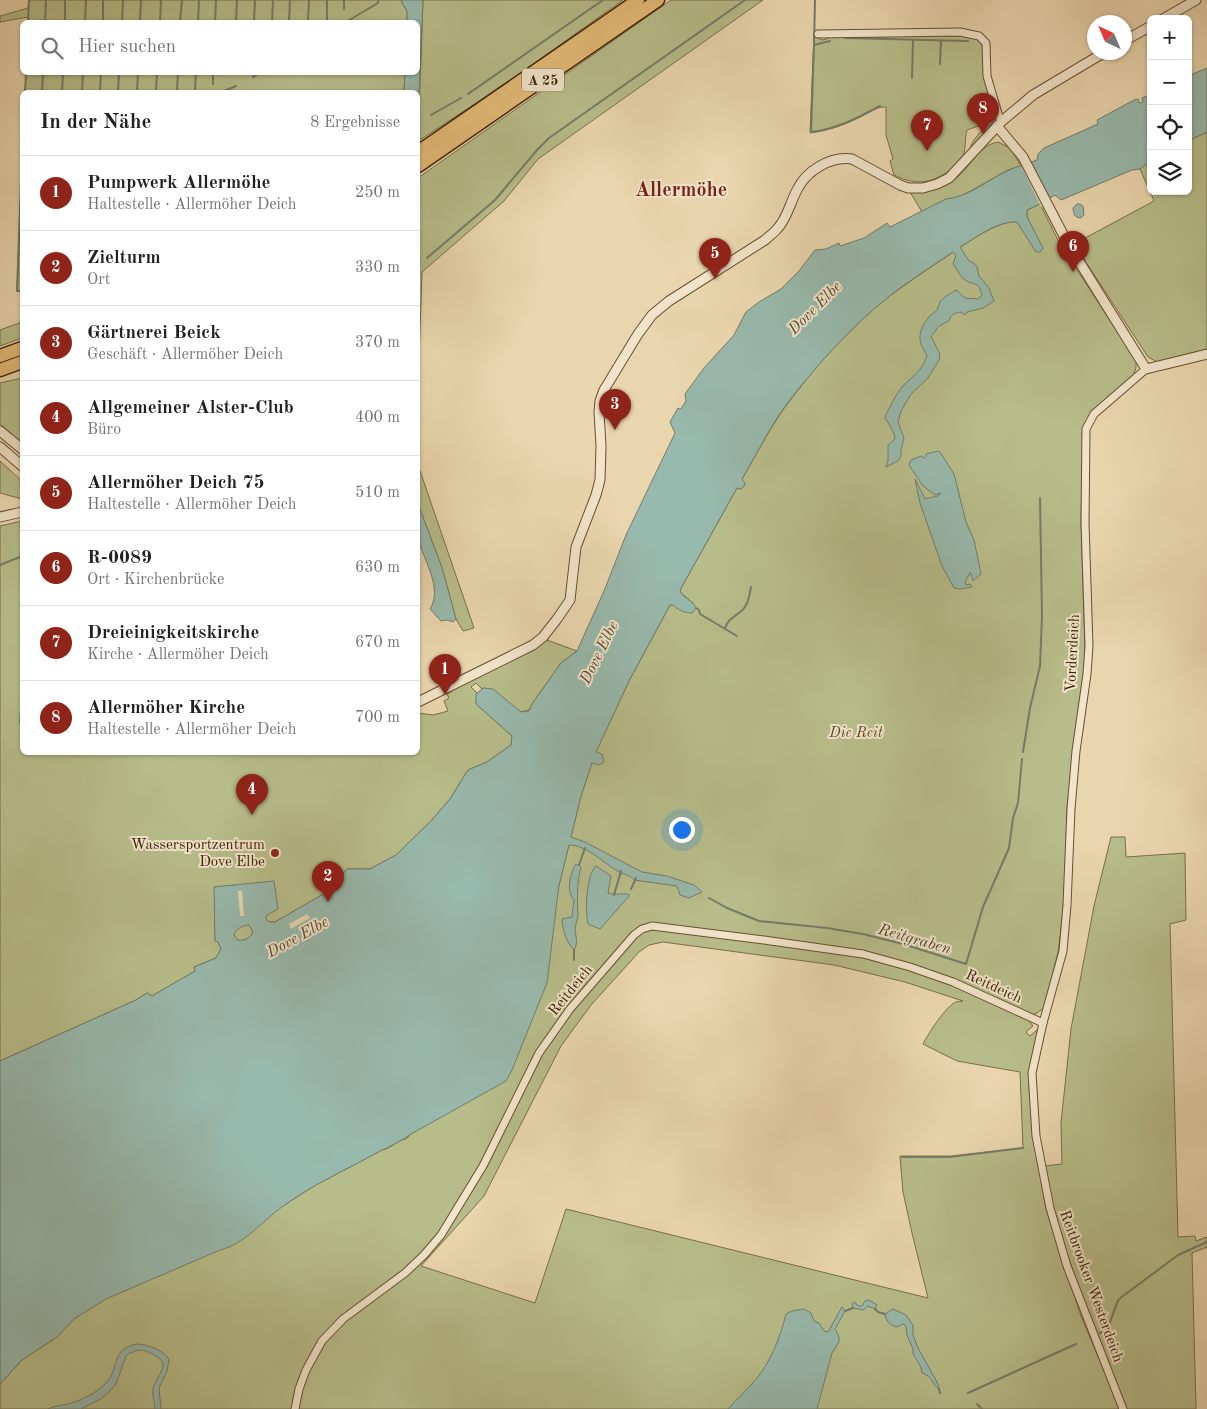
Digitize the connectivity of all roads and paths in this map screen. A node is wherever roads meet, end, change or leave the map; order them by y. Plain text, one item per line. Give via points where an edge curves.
1 (638, 0) edge
2 (658, 0) edge
3 (1196, 0) edge
4 (1170, 15) edge
5 (1147, 28) edge
6 (818, 34) dead end
7 (1132, 37) edge
8 (1092, 60) edge
9 (1000, 123) junction
10 (423, 155) edge
11 (20, 349) edge
12 (1207, 354) edge
13 (0, 356) edge
14 (1146, 369) junction
15 (0, 431) edge
16 (0, 447) edge
17 (20, 447) edge
18 (20, 464) edge
19 (20, 512) edge
20 (0, 517) edge
21 (420, 701) edge
22 (1043, 1022) junction
23 (295, 1409) edge
24 (1124, 1409) edge

1 - 10 highway, A 25
2 - 10 highway, A 25
3 - 4 street
5 - 7 street
6 - 9 street via 960,32 979,36 986,43 988,76
8 - 9 street via 1033,95
9 - 14 street via 1023,157 1086,274
9 - 21 street via 956,172 938,184 923,188 900,185 852,159 830,161 802,182 783,220 765,240 652,315 604,390 600,402 600,480 576,548 570,600 557,620 533,645
11 - 13 highway
12 - 14 street, Vorderdeich
14 - 22 street, Vorderdeich via 1094,414 1086,429 1087,674 1076,751 1063,951
15 - 17 street
16 - 18 street
19 - 20 street
22 - 23 street, Reitdeich via 953,982 910,966 863,954 652,926 642,929 570,1009 539,1053 482,1166 442,1235 405,1273 342,1319 322,1340 306,1370
22 - 24 street, Reitbrooker Westerdeich via 1032,1088 1036,1136 1050,1208 1067,1266

